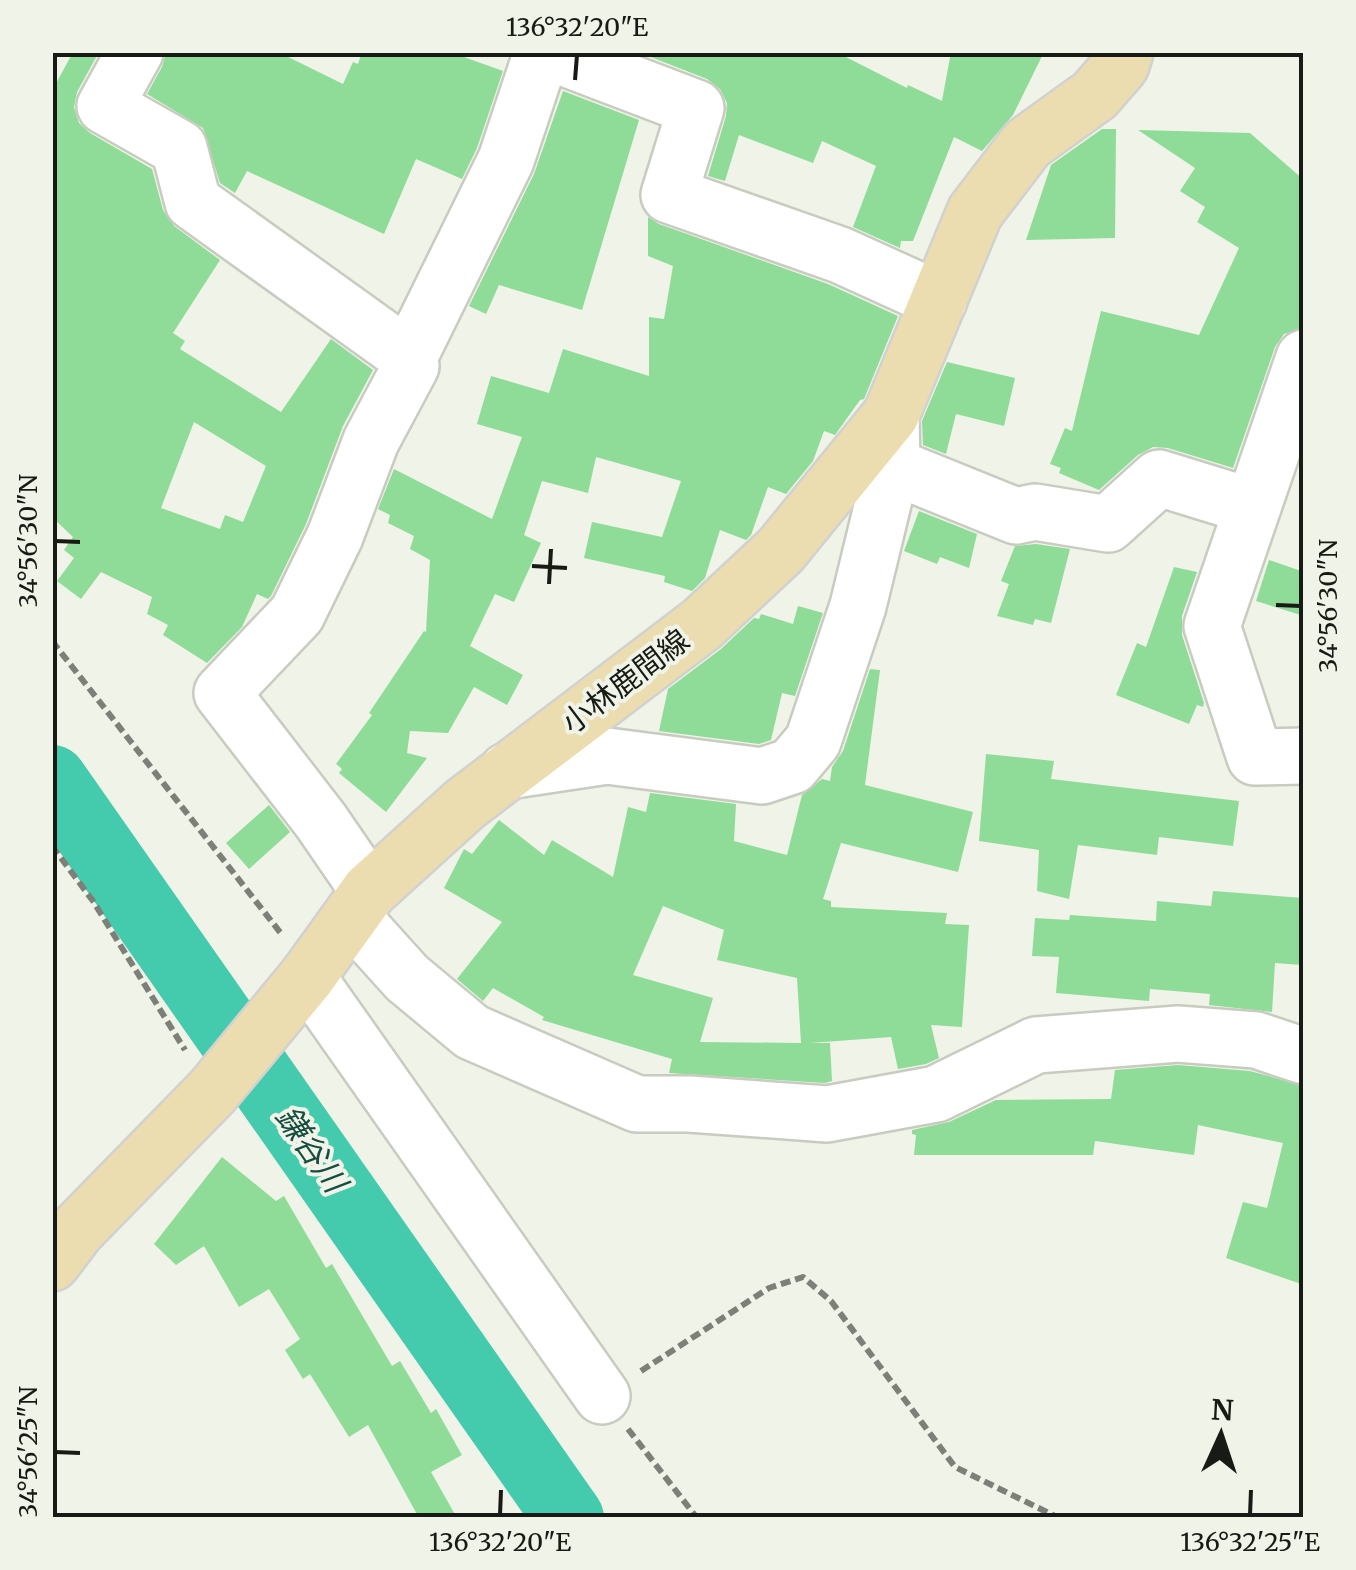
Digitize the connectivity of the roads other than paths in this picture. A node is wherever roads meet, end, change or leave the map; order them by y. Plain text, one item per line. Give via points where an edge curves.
1 (135, 52) edge
2 (546, 52) edge
3 (1125, 52) edge
4 (939, 300) junction
5 (409, 357) junction
6 (1304, 358) edge
7 (892, 440) junction
8 (1253, 507) junction
9 (1304, 756) edge
10 (507, 771) junction
11 (360, 904) junction
12 (302, 983) junction
13 (1304, 1056) edge
14 (52, 1263) edge
15 (602, 1396) road end

1 - 5 street via 104,106 179,148 193,202
2 - 4 street via 696,108 669,195 840,255
2 - 5 street via 506,160
3 - 4 main road, 小林鹿間線 via 1095,95 1027,144 975,212
4 - 7 main road, 小林鹿間線
5 - 11 street via 411,366 371,441 297,614 222,693 321,822
6 - 8 street
7 - 8 street via 1016,516 1036,512 1108,524 1159,478
7 - 10 main road, 小林鹿間線 via 702,624
7 - 10 street via 858,606 813,741 792,766 762,776 607,756
8 - 9 street via 1212,626 1255,757
10 - 11 main road, 小林鹿間線
11 - 12 main road, 小林鹿間線
11 - 13 street via 407,978 472,1032 637,1104 827,1114 936,1094 1036,1045 1178,1034 1256,1040
12 - 14 main road, 小林鹿間線 via 218,1085
12 - 15 street

